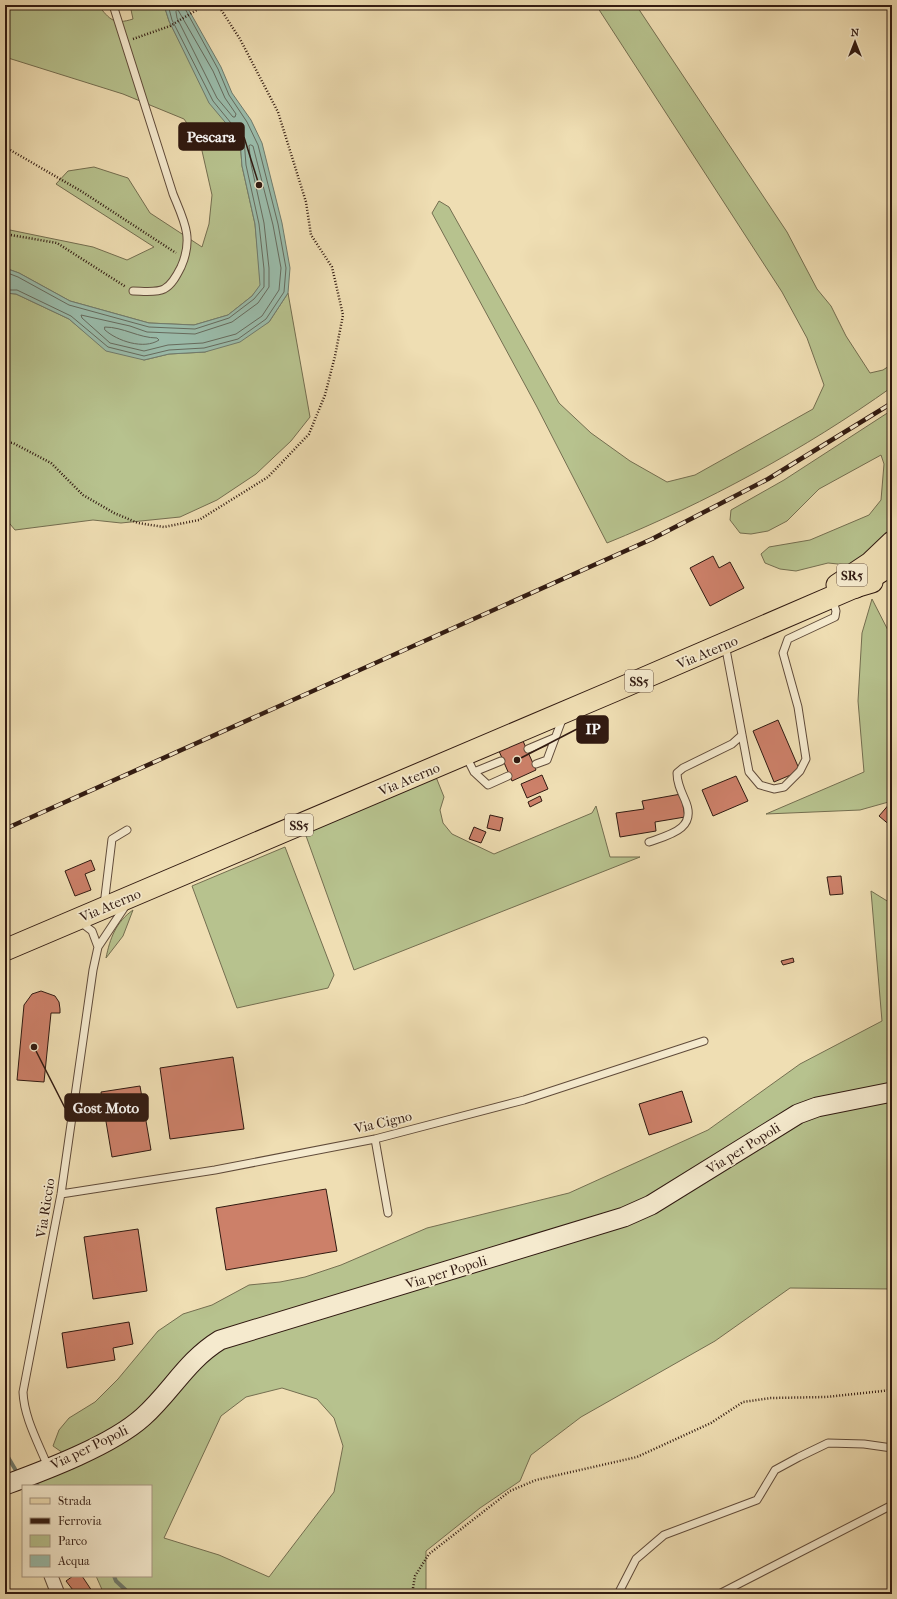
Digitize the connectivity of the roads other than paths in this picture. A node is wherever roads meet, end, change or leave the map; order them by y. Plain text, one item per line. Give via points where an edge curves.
1 (113, 5) edge
2 (133, 291) road end
3 (892, 542) edge
4 (892, 564) edge
5 (892, 576) edge
6 (855, 587) junction
7 (832, 598) junction
8 (812, 606) junction
9 (725, 644) junction
10 (564, 712) junction
11 (742, 735) junction
12 (554, 738) junction
13 (528, 749) dead end
14 (501, 761) dead end
15 (470, 763) junction
16 (536, 764) dead end
17 (508, 776) dead end
18 (127, 830) dead end
19 (649, 842) dead end
20 (133, 896) junction
21 (104, 908) junction
22 (77, 920) junction
23 (98, 948) junction
24 (5, 950) edge
25 (704, 1041) dead end
26 (892, 1092) edge
27 (375, 1139) junction
28 (60, 1194) junction
29 (388, 1213) dead end
30 (892, 1448) edge
31 (48, 1468) junction
32 (16, 1484) edge
33 (892, 1505) edge
34 (52, 1577) edge
35 (58, 1594) edge
36 (618, 1594) edge
37 (719, 1594) edge

1 - 2 lane via 173,194 185,222 188,238 185,259 178,275 163,290
3 - 8 main road, Via Aterno / SR5 via 870,563 822,595
4 - 6 highway
5 - 6 main road, Via Aterno / SR5
6 - 7 main road, Via Aterno / SS5
7 - 8 main road, Via Aterno / SS5
7 - 11 lane via 836,610 835,617 788,639 783,653 798,707 806,759 800,771 784,787 774,789 760,785 749,772
8 - 9 main road, Via Aterno / SS5
9 - 10 main road, Via Aterno / SS5
9 - 11 lane
10 - 12 lane
10 - 15 main road, Via Aterno / SS5
11 - 19 lane via 732,744 677,773 677,780 688,806 686,822 672,834
12 - 13 lane
12 - 16 lane via 547,760
14 - 15 lane
15 - 17 lane via 488,785
15 - 20 main road, Via Aterno / SS5
18 - 21 lane via 112,839
20 - 21 main road, Via Aterno / SS5
20 - 23 lane, Via Riccio
21 - 22 main road, Via Aterno / SS5
22 - 23 lane via 92,931
22 - 24 main road, Via Aterno / SS5
23 - 28 lane, Via Riccio via 87,1002
25 - 27 lane, Via Cigno via 524,1100
26 - 31 main road, Via per Popoli via 817,1107 798,1114 651,1205 624,1218 220,1340 206,1348 189,1364 145,1416 134,1425
27 - 28 lane, Via Cigno via 215,1170
27 - 29 lane
28 - 31 lane, Via Riccio via 23,1392 24,1404
30 - 36 lane via 828,1443 799,1457 775,1470 757,1500 664,1535 636,1559
31 - 32 main road, Via per Popoli
33 - 37 lane
34 - 35 street

